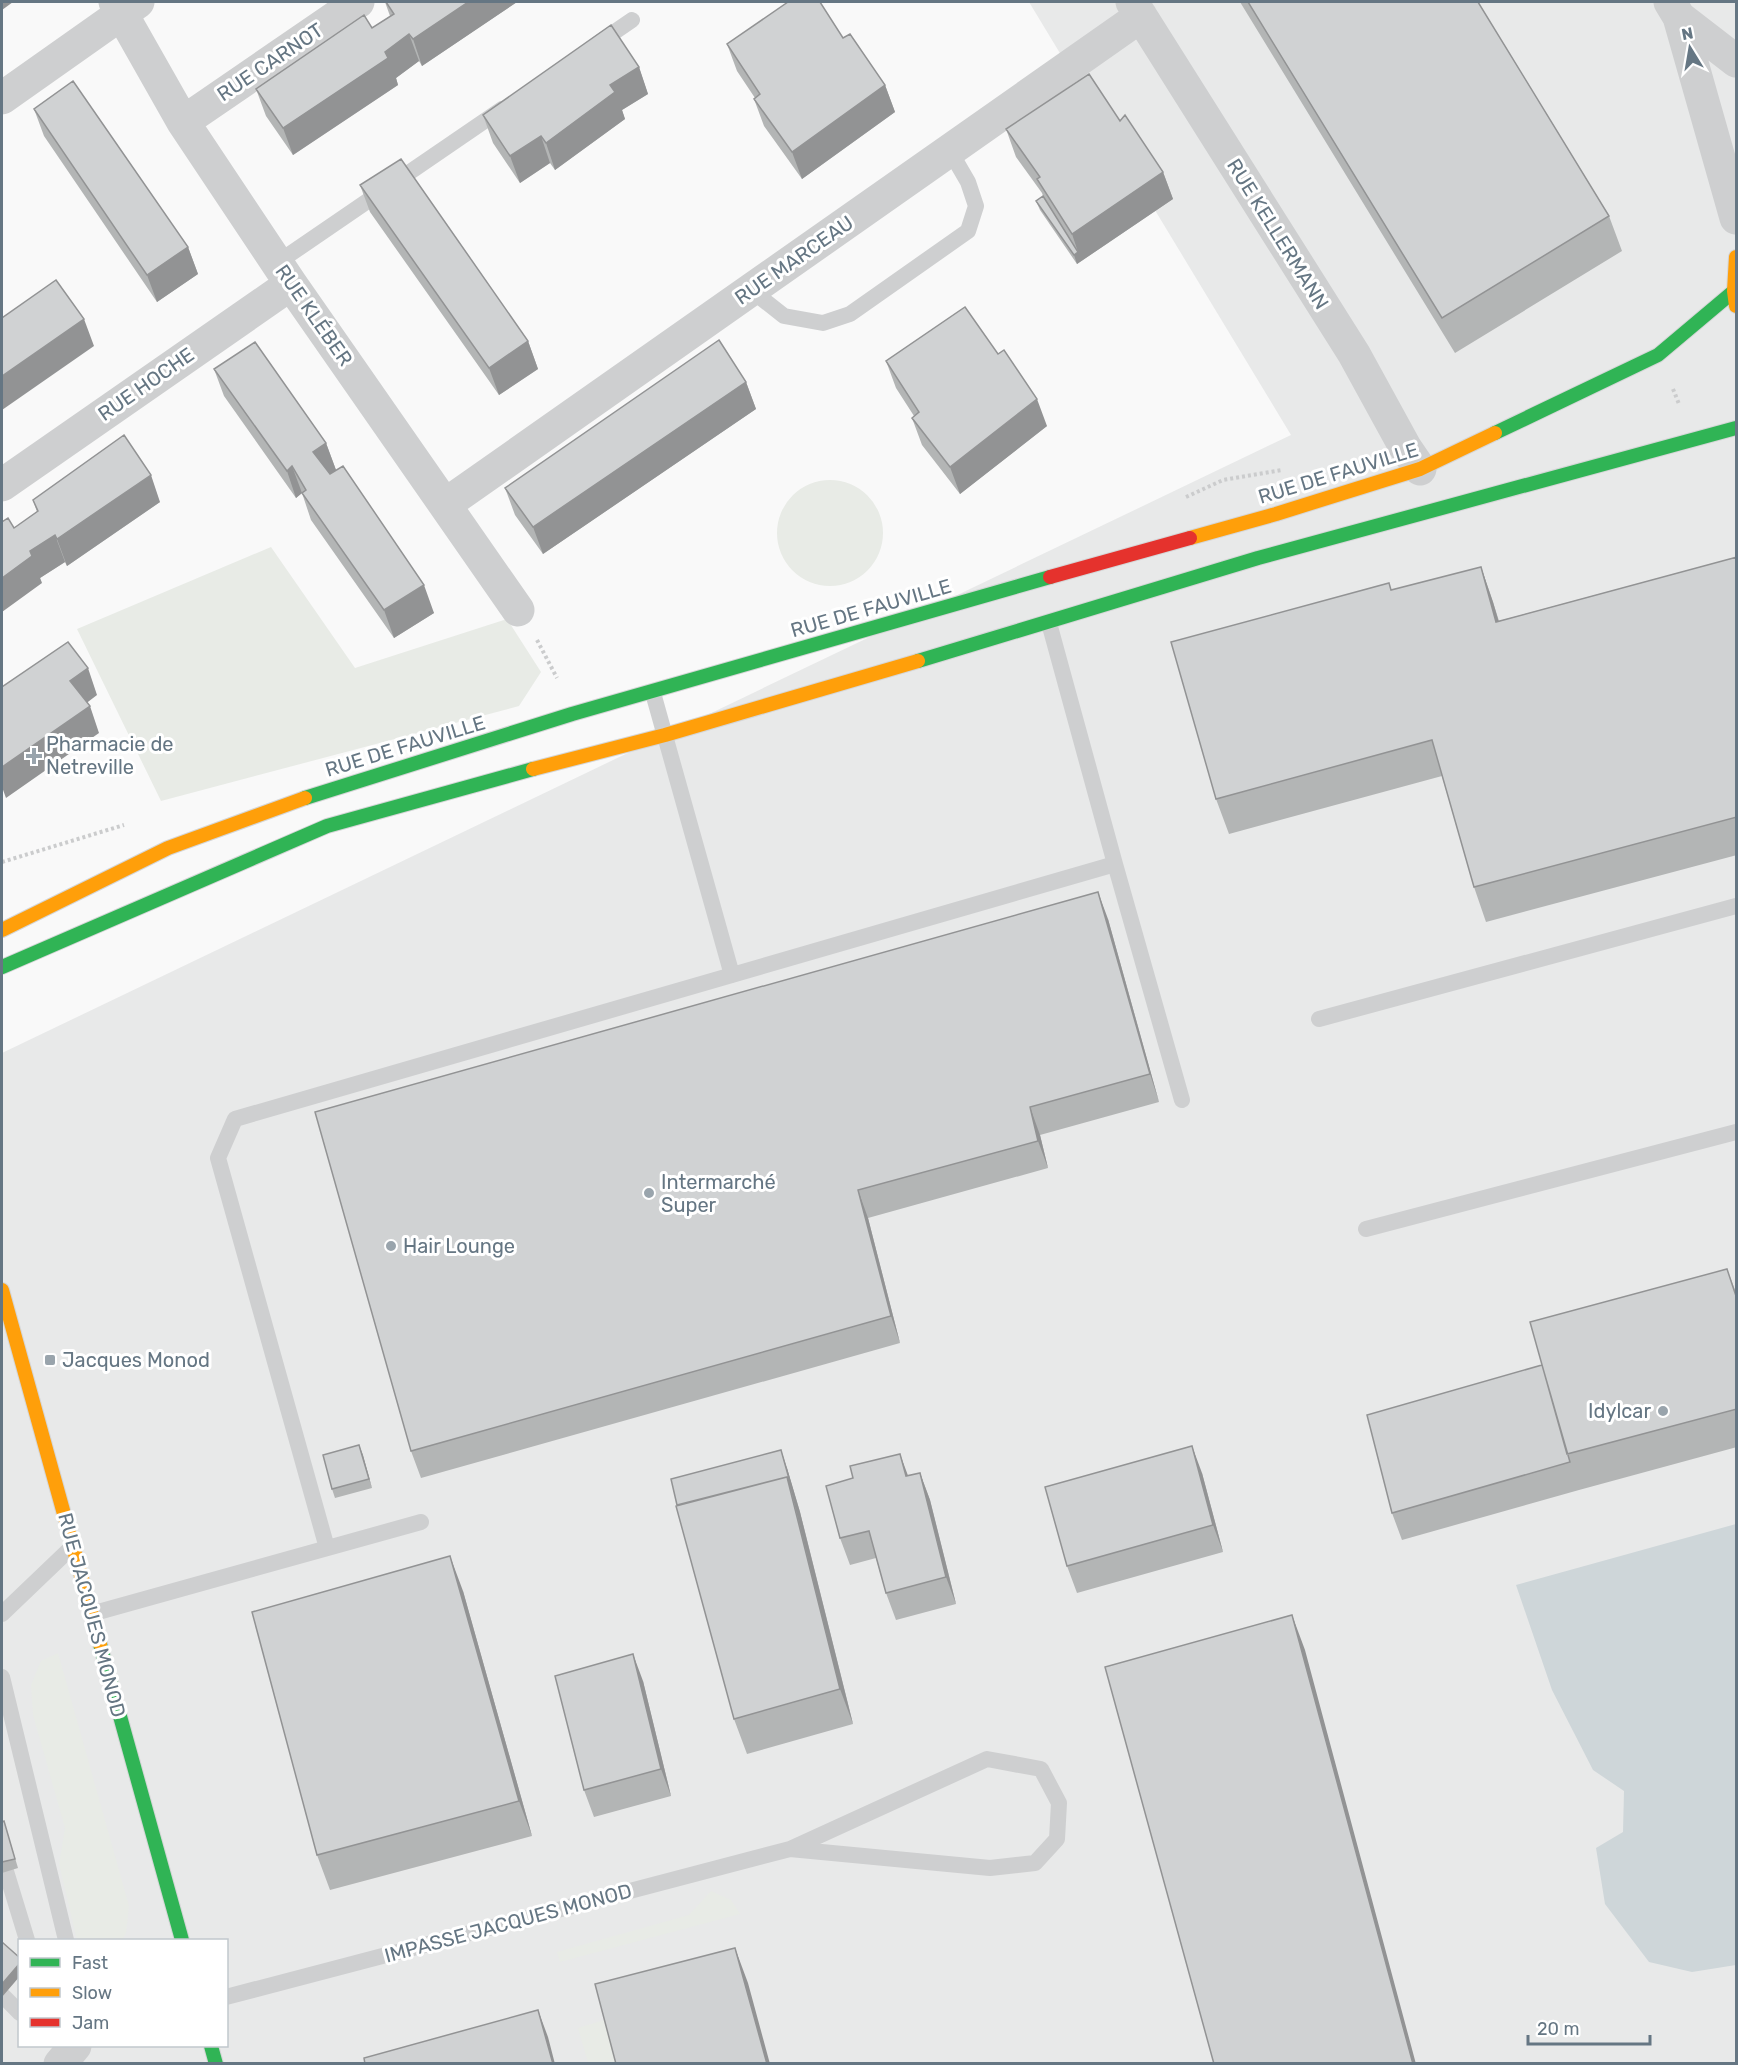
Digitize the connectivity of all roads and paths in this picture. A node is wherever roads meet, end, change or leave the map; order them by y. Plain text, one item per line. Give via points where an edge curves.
1 (358, 2) edge
2 (125, 5) edge
3 (1137, 9) edge
4 (1674, 9) edge
5 (632, 20) dead end
6 (583, 53) edge
7 (1737, 60) edge
8 (2, 98) edge
9 (514, 101) edge
10 (183, 122) junction
11 (950, 151) junction
12 (1737, 218) edge
13 (1737, 257) edge
14 (284, 273) junction
15 (751, 290) junction
16 (1734, 291) junction
17 (1737, 306) edge
18 (1737, 428) edge
19 (1420, 469) junction
20 (2, 485) edge
21 (446, 504) junction
22 (518, 610) dead end
23 (1049, 622) junction
24 (653, 693) junction
25 (665, 735) junction
26 (1115, 864) junction
27 (1737, 906) edge
28 (2, 930) edge
29 (2, 967) edge
30 (732, 975) junction
31 (1319, 1019) dead end
32 (1182, 1100) dead end
33 (1737, 1132) edge
34 (1366, 1229) dead end
35 (2, 1290) edge
36 (421, 1522) dead end
37 (73, 1546) junction
38 (327, 1548) junction
39 (2, 1614) edge
40 (91, 1614) junction
41 (2, 1677) edge
42 (790, 1849) junction
43 (2, 1858) edge
44 (26, 1939) edge
45 (66, 1939) edge
46 (181, 1939) edge
47 (2, 1995) edge
48 (228, 1996) edge
49 (18, 2011) edge
50 (211, 2047) edge
51 (216, 2064) edge

1 - 10 street, RUE CARNOT
2 - 8 street
2 - 10 street, RUE KLÉBER
3 - 11 street, RUE MARCEAU
3 - 19 street, RUE KELLERMANN via 1354,354
4 - 7 street
4 - 12 street
5 - 6 lane
9 - 14 lane
10 - 14 street, RUE KLÉBER
11 - 15 street, RUE MARCEAU
11 - 15 lane via 968,182 976,206 968,231 850,314 823,323 784,316
13 - 16 main road
14 - 20 street, RUE HOCHE
14 - 21 street, RUE KLÉBER
15 - 21 street, RUE MARCEAU
16 - 17 main road
16 - 19 main road, RUE DE FAUVILLE via 1658,355
18 - 23 main road via 1258,558
19 - 24 main road, RUE DE FAUVILLE
21 - 22 street, RUE KLÉBER
23 - 25 main road
23 - 26 lane
24 - 25 lane
24 - 28 main road, RUE DE FAUVILLE via 328,789 168,848
25 - 29 main road via 327,826
25 - 30 lane
26 - 30 lane
26 - 32 lane
27 - 31 lane
30 - 38 lane via 235,1119 218,1158
33 - 34 lane
35 - 37 main road, RUE JACQUES MONOD
36 - 38 lane
37 - 39 lane
37 - 40 main road, RUE JACQUES MONOD
38 - 40 lane
40 - 46 main road, RUE JACQUES MONOD
41 - 45 lane
42 - 42 lane, IMPASSE JACQUES MONOD via 990,1868 1035,1863 1056,1839 1059,1803 1041,1768 987,1759
42 - 48 lane, IMPASSE JACQUES MONOD
43 - 44 lane
47 - 49 lane
50 - 51 main road

